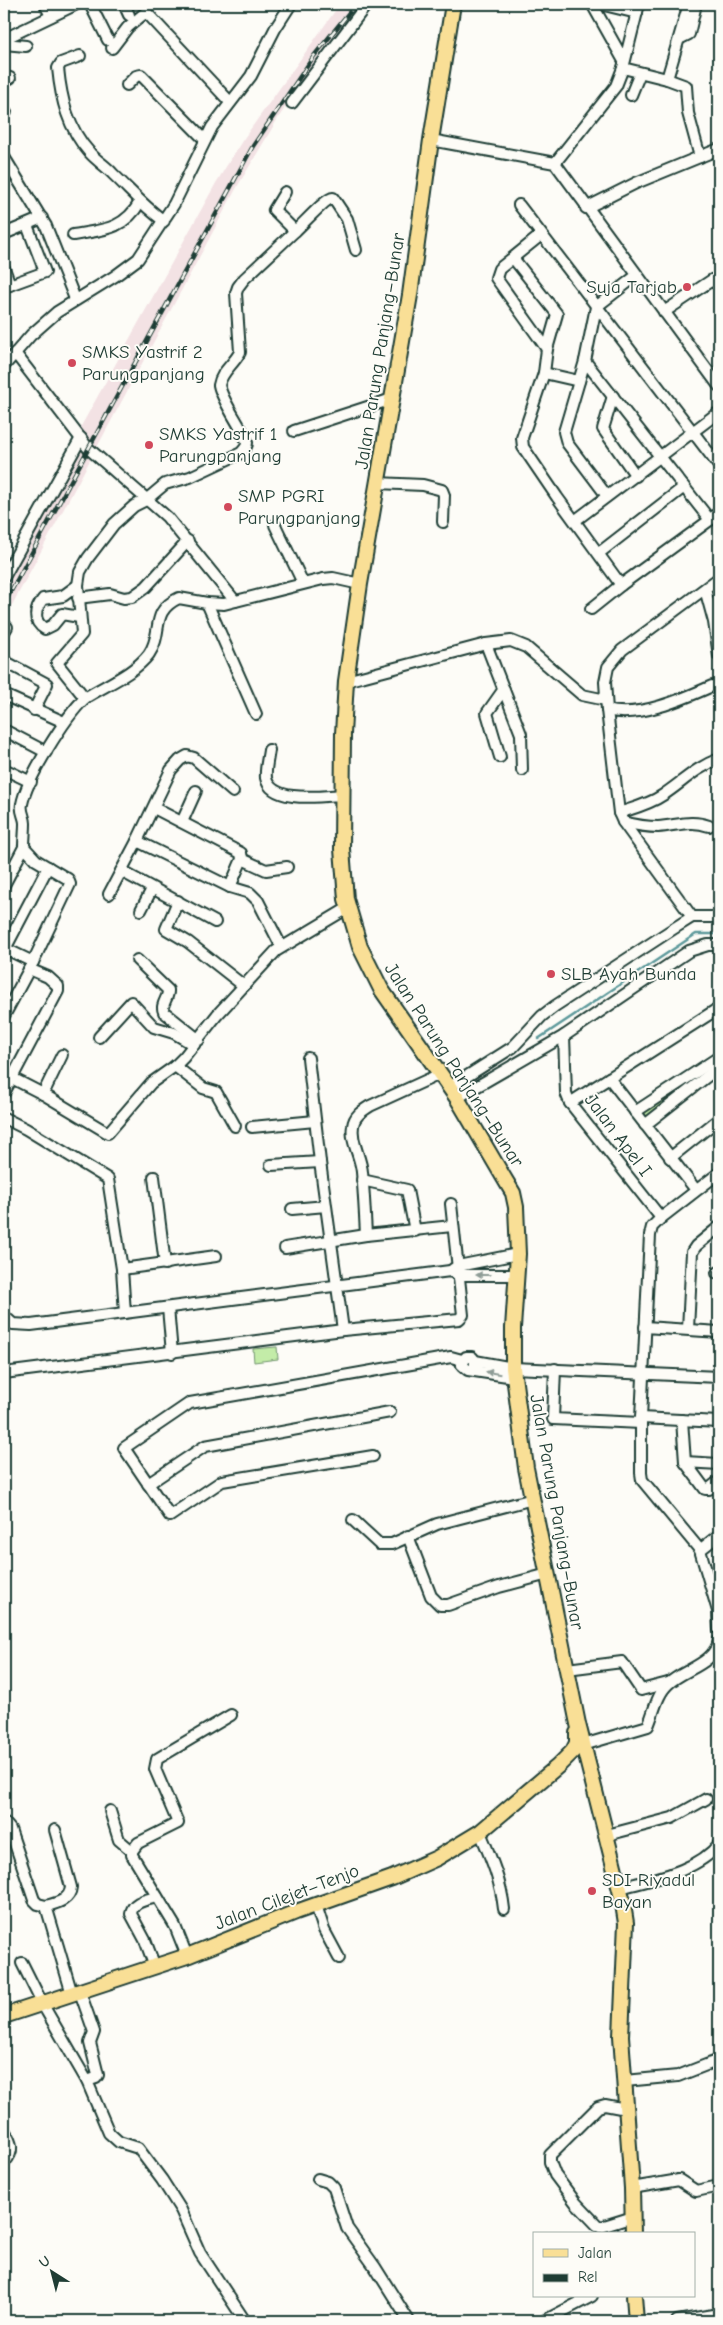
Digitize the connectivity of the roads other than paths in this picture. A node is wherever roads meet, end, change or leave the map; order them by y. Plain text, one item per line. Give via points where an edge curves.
1 (46, 4) edge
2 (77, 4) edge
3 (90, 4) edge
4 (124, 4) edge
5 (291, 4) edge
6 (367, 4) edge
7 (453, 4) edge
8 (592, 4) edge
9 (600, 4) edge
10 (689, 4) edge
11 (696, 4) edge
12 (638, 9) edge
13 (129, 15) dead end
14 (51, 16) junction
15 (4, 39) edge
16 (679, 39) junction
17 (4, 44) edge
18 (26, 46) dead end
19 (80, 56) dead end
20 (624, 65) junction
21 (640, 73) junction
22 (667, 79) junction
23 (127, 85) dead end
24 (631, 95) dead end
25 (230, 102) junction
26 (292, 103) dead end
27 (205, 140) junction
28 (430, 140) junction
29 (719, 149) edge
30 (4, 157) edge
31 (700, 157) junction
32 (555, 163) junction
33 (8, 175) edge
34 (285, 192) dead end
35 (140, 202) junction
36 (520, 205) dead end
37 (586, 208) junction
38 (42, 218) junction
39 (164, 221) junction
40 (27, 225) junction
41 (295, 231) junction
42 (4, 234) edge
43 (73, 235) dead end
44 (541, 235) junction
45 (356, 250) dead end
46 (513, 258) junction
47 (4, 268) edge
48 (636, 276) junction
49 (7, 286) edge
50 (719, 286) edge
51 (75, 299) junction
52 (596, 307) junction
53 (664, 312) junction
54 (547, 349) junction
55 (15, 353) junction
56 (585, 361) junction
57 (4, 366) edge
58 (544, 373) junction
59 (579, 381) junction
60 (719, 386) edge
61 (614, 396) junction
62 (392, 399) junction
63 (719, 412) edge
64 (294, 432) dead end
65 (693, 432) junction
66 (81, 438) junction
67 (660, 457) junction
68 (719, 466) edge
69 (636, 476) junction
70 (378, 483) junction
71 (684, 487) junction
72 (607, 496) junction
73 (146, 500) junction
74 (719, 512) edge
75 (576, 520) junction
76 (710, 520) junction
77 (443, 522) dead end
78 (275, 525) dead end
79 (188, 541) junction
80 (599, 553) junction
81 (4, 577) edge
82 (719, 578) edge
83 (303, 583) junction
84 (360, 584) junction
85 (78, 585) junction
86 (621, 585) junction
87 (705, 589) junction
88 (78, 598) junction
89 (236, 601) junction
90 (207, 603) junction
91 (591, 610) dead end
92 (79, 617) junction
93 (486, 644) junction
94 (719, 656) edge
95 (4, 661) edge
96 (346, 681) junction
97 (504, 689) junction
98 (719, 692) edge
99 (4, 695) edge
100 (85, 698) junction
101 (606, 705) junction
102 (34, 710) junction
103 (256, 714) dead end
104 (64, 722) junction
105 (4, 730) edge
106 (269, 750) dead end
107 (46, 752) junction
108 (500, 757) dead end
109 (719, 759) edge
110 (4, 769) edge
111 (522, 770) dead end
112 (31, 782) junction
113 (196, 791) dead end
114 (233, 792) dead end
115 (342, 795) junction
116 (154, 808) junction
117 (621, 817) junction
118 (182, 822) junction
119 (709, 826) dead end
120 (137, 841) junction
121 (24, 847) junction
122 (242, 859) junction
123 (48, 867) junction
124 (288, 867) dead end
125 (121, 871) junction
126 (4, 885) edge
127 (230, 887) junction
128 (152, 889) junction
129 (108, 894) dead end
130 (178, 901) junction
131 (348, 908) junction
132 (141, 910) dead end
133 (692, 917) junction
134 (719, 917) edge
135 (215, 922) dead end
136 (719, 945) edge
137 (281, 946) junction
138 (4, 949) edge
139 (137, 960) dead end
140 (31, 965) junction
141 (244, 986) junction
142 (719, 1008) edge
143 (4, 1016) edge
144 (564, 1036) junction
145 (99, 1037) dead end
146 (522, 1038) junction
147 (196, 1043) junction
148 (533, 1053) junction
149 (62, 1055) dead end
150 (719, 1057) edge
151 (308, 1058) dead end
152 (176, 1066) junction
153 (719, 1067) edge
154 (440, 1074) junction
155 (8, 1076) edge
156 (609, 1078) junction
157 (4, 1093) edge
158 (453, 1093) junction
159 (43, 1094) junction
160 (570, 1102) junction
161 (635, 1112) junction
162 (4, 1118) edge
163 (719, 1119) edge
164 (315, 1122) junction
165 (645, 1125) junction
166 (235, 1126) dead end
167 (252, 1127) dead end
168 (670, 1158) junction
169 (320, 1162) junction
170 (271, 1165) dead end
171 (719, 1173) edge
172 (154, 1177) dead end
173 (362, 1180) junction
174 (696, 1190) junction
175 (450, 1204) dead end
176 (326, 1206) junction
177 (292, 1210) dead end
178 (661, 1218) junction
179 (452, 1226) junction
180 (719, 1227) edge
181 (415, 1231) junction
182 (366, 1235) junction
183 (331, 1241) junction
184 (285, 1248) dead end
185 (518, 1254) junction
186 (216, 1256) dead end
187 (165, 1264) junction
188 (122, 1269) junction
189 (456, 1271) junction
190 (517, 1275) junction
191 (336, 1287) junction
192 (168, 1308) junction
193 (125, 1313) junction
194 (4, 1316) edge
195 (645, 1327) junction
196 (688, 1329) junction
197 (342, 1330) junction
198 (719, 1332) edge
199 (172, 1353) junction
200 (555, 1369) junction
201 (514, 1372) junction
202 (4, 1373) edge
203 (643, 1373) junction
204 (719, 1377) edge
205 (390, 1412) dead end
206 (682, 1420) junction
207 (641, 1421) junction
208 (719, 1422) edge
209 (373, 1456) dead end
210 (685, 1462) junction
211 (719, 1464) edge
212 (719, 1481) edge
213 (148, 1484) junction
214 (533, 1500) junction
215 (353, 1520) dead end
216 (719, 1535) edge
217 (408, 1536) junction
218 (701, 1555) junction
219 (548, 1574) junction
220 (719, 1612) edge
221 (719, 1630) edge
222 (719, 1640) edge
223 (567, 1669) junction
224 (668, 1684) junction
225 (231, 1716) dead end
226 (578, 1724) junction
227 (583, 1745) junction
228 (558, 1766) junction
229 (589, 1773) junction
230 (706, 1799) dead end
231 (110, 1811) dead end
232 (4, 1822) edge
233 (55, 1830) dead end
234 (480, 1832) junction
235 (607, 1835) junction
236 (719, 1844) edge
237 (132, 1851) junction
238 (620, 1888) junction
239 (157, 1897) junction
240 (316, 1905) junction
241 (46, 1906) junction
242 (504, 1908) dead end
243 (187, 1956) junction
244 (340, 1958) dead end
245 (22, 1963) dead end
246 (155, 1967) junction
247 (76, 1993) junction
248 (43, 2005) junction
249 (4, 2016) edge
250 (719, 2060) edge
251 (87, 2081) junction
252 (625, 2081) junction
253 (626, 2109) junction
254 (4, 2130) edge
255 (4, 2163) edge
256 (318, 2179) dead end
257 (719, 2186) edge
258 (632, 2188) junction
259 (633, 2216) junction
260 (633, 2232) edge
261 (588, 2298) edge
262 (634, 2298) edge
263 (719, 2314) edge
264 (245, 2321) edge
265 (409, 2321) edge
266 (544, 2321) edge
267 (636, 2321) edge
268 (677, 2321) edge

1 - 14 street
2 - 14 street
3 - 25 street via 110,44 146,12
4 - 13 street
5 - 25 street via 251,76
6 - 26 street
7 - 28 main road, Jalan Parung Panjang–Bunar
8 - 20 street
9 - 12 street
10 - 16 street
11 - 16 street via 690,34
12 - 20 street
14 - 15 street
16 - 22 street
17 - 18 street
19 - 35 street via 61,63 58,68 60,90 69,121 86,148
20 - 21 street
20 - 32 street via 612,92
21 - 22 street
21 - 24 street
22 - 31 street via 686,86 688,114
23 - 27 street via 141,75
25 - 27 street
27 - 39 street
28 - 32 street
28 - 62 main road, Jalan Parung Panjang–Bunar via 410,295
29 - 31 street
30 - 33 street
31 - 37 street via 636,182
32 - 37 street
33 - 38 street
34 - 41 street via 274,210
35 - 39 street
35 - 43 street via 134,212 113,228
36 - 44 street
37 - 48 street
38 - 40 street
38 - 51 street
39 - 51 street via 132,264
40 - 42 street
40 - 49 street via 45,272
41 - 45 street via 325,200 333,198 347,218
41 - 73 street via 244,279 236,294 240,352 219,385 247,440 246,447 241,453 190,477 165,484
44 - 46 street
44 - 52 street
46 - 54 street via 556,314
46 - 54 street via 499,269 497,283
47 - 49 street
48 - 52 street
48 - 53 street
50 - 53 street via 712,280
51 - 55 street via 39,328
52 - 56 street
52 - 65 street
53 - 60 street
54 - 58 street
55 - 57 street
55 - 66 street
56 - 59 street
56 - 61 street
58 - 59 street
58 - 75 street via 522,442 557,497
59 - 72 street via 564,439
61 - 67 street
61 - 69 street via 603,429
62 - 64 street
62 - 70 main road, Jalan Parung Panjang–Bunar
63 - 65 street
65 - 67 street
65 - 68 street
66 - 73 street
66 - 81 street
67 - 69 street
67 - 71 street
69 - 72 street
70 - 77 street via 422,485 442,490
70 - 84 main road, Jalan Parung Panjang–Bunar
71 - 76 street
71 - 80 street
72 - 75 street
73 - 79 street
73 - 85 street via 114,524 88,558 80,572
74 - 76 street
75 - 80 street
76 - 86 street
78 - 83 street
79 - 88 street via 146,587 132,597 110,594
79 - 89 street
80 - 86 street
82 - 87 street
83 - 84 street via 333,578
83 - 89 street
84 - 96 main road, Jalan Parung Panjang–Bunar
85 - 88 street
85 - 92 street via 62,596 43,599 36,617 45,629 62,614
86 - 91 street
87 - 94 street
87 - 101 street via 622,650 612,661 606,675
88 - 92 street
89 - 90 street
90 - 100 street via 179,598 167,605 160,615 149,654 135,667
90 - 103 street
92 - 100 street via 80,638 57,663
93 - 96 street
93 - 97 street
93 - 101 street via 518,642 576,692
95 - 102 street via 47,684
96 - 115 main road, Jalan Parung Panjang–Bunar
97 - 108 street via 486,713
97 - 111 street via 521,734
98 - 101 street via 712,686 688,697 623,713
99 - 102 street
100 - 104 street
101 - 117 street
102 - 104 street
104 - 107 street
105 - 107 street
106 - 115 street via 266,776 276,791 303,798
107 - 112 street
109 - 117 street via 700,767 662,796
110 - 112 street
112 - 121 street via 21,808 25,824
113 - 118 street
114 - 116 street via 194,758 187,756 172,770
115 - 131 main road, Jalan Parung Panjang–Bunar via 342,857
116 - 118 street
116 - 120 street
117 - 119 street via 648,827 690,822
117 - 133 street
118 - 122 street via 241,853
120 - 125 street
120 - 127 street
121 - 123 street via 32,857
121 - 126 street
122 - 124 street via 266,870
122 - 127 street
123 - 138 street
123 - 140 street via 68,879 70,884
125 - 128 street
125 - 129 street
127 - 137 street via 250,893 255,898
128 - 130 street
128 - 132 street
130 - 135 street
130 - 141 street via 166,929
131 - 137 street
131 - 154 main road, Jalan Parung Panjang–Bunar via 365,958 380,989
133 - 134 street
133 - 146 street via 555,1006
136 - 144 street via 689,952
137 - 141 street
138 - 140 street
139 - 147 street via 168,990 162,1007 164,1012
140 - 143 street
140 - 155 street via 54,982 58,991
141 - 147 street
142 - 156 street
144 - 148 street
144 - 160 street, Jalan Apel I via 566,1093
145 - 147 street via 131,1002 157,1029
146 - 148 street
146 - 158 street
147 - 152 street
148 - 158 street
149 - 159 street
150 - 161 street
151 - 164 street
152 - 159 street via 151,1083 108,1133
152 - 166 street via 203,1088 216,1092
153 - 165 street
154 - 158 main road, Jalan Parung Panjang–Bunar
154 - 173 street via 360,1112 352,1126
155 - 157 street
155 - 159 street
156 - 160 street
156 - 161 street
158 - 185 main road, Jalan Parung Panjang–Bunar via 513,1193
160 - 178 street, Jalan Apel I
161 - 165 street
162 - 188 street via 106,1176 110,1183
163 - 168 street
164 - 167 street
164 - 169 street
165 - 168 street
168 - 174 street
169 - 170 street
169 - 176 street
171 - 174 street
172 - 187 street
173 - 181 street via 407,1190
173 - 182 street
174 - 178 street
175 - 179 street
176 - 177 street
176 - 183 street
178 - 195 street via 652,1227 650,1235
179 - 181 street
179 - 189 street
180 - 196 street via 692,1252
181 - 182 street
182 - 183 street
183 - 184 street
183 - 191 street
185 - 189 street
185 - 190 main road, Jalan Parung Panjang–Bunar
186 - 187 street
187 - 188 street
188 - 193 street
190 -> 189 street
189 - 191 street
189 - 197 street via 463,1315 459,1319
190 - 201 main road, Jalan Parung Panjang–Bunar
191 - 192 street
191 - 197 street
192 - 193 street
192 - 199 street
193 - 194 street via 31,1325 14,1324
195 - 196 street
195 - 203 street
196 - 198 street
197 - 199 street
199 - 202 street
200 - 201 street
200 - 203 street
200 - 207 street via 553,1419
201 - 213 street via 473,1365 464,1368 462,1360 451,1357 190,1403 124,1448
201 - 214 main road, Jalan Parung Panjang–Bunar
203 - 204 street
203 - 207 street
205 - 213 street via 205,1446
206 - 207 street
206 - 208 street
206 - 210 street
207 - 218 street via 642,1480
209 - 213 street via 222,1481 170,1516
210 - 211 street
210 - 212 street via 705,1488 709,1489
214 - 217 street via 454,1519
214 - 219 main road, Jalan Parung Panjang–Bunar
215 - 217 street via 379,1544 392,1544
216 - 218 street
217 - 219 street via 431,1596 440,1605
218 - 220 street
219 - 223 main road, Jalan Parung Panjang–Bunar
220 - 221 street
222 - 224 street via 710,1657
223 - 224 street via 622,1662 642,1690
223 - 226 main road, Jalan Parung Panjang–Bunar
224 - 227 street via 659,1694 648,1726
225 - 237 street via 157,1759 155,1769 178,1823 138,1843
226 - 227 main road, Jalan Parung Panjang–Bunar
226 - 228 main road, Jalan Cilejet–Tenjo via 577,1743
227 - 229 main road, Jalan Parung Panjang–Bunar
228 - 229 main road via 579,1761
228 - 234 main road, Jalan Cilejet–Tenjo
229 - 235 main road, Jalan Parung Panjang–Bunar
230 - 235 street via 672,1818
231 - 237 street via 116,1834
232 - 241 street via 10,1830 34,1900
233 - 241 street via 71,1887 67,1898
234 - 240 main road, Jalan Cilejet–Tenjo via 437,1858
234 - 242 street via 495,1867
235 - 238 main road, Jalan Parung Panjang–Bunar
236 - 238 street via 702,1860 689,1866
237 - 239 street
238 - 252 main road, Jalan Parung Panjang–Bunar via 626,1923 621,2036
239 - 243 street via 175,1926
239 - 246 street via 136,1904 131,1910
240 - 243 main road, Jalan Cilejet–Tenjo
240 - 244 street via 324,1930
241 - 247 street
243 - 246 main road, Jalan Cilejet–Tenjo
245 - 248 street
246 - 247 main road, Jalan Cilejet–Tenjo
247 - 248 main road, Jalan Cilejet–Tenjo
247 - 251 street via 94,2032 90,2043 98,2075
248 - 249 main road, Jalan Cilejet–Tenjo
248 - 251 street
250 - 252 street via 678,2076
251 - 264 street via 109,2132 119,2142 138,2148 162,2180 181,2210 200,2253
252 - 253 main road, Jalan Parung Panjang–Bunar
253 - 258 main road, Jalan Parung Panjang–Bunar
253 - 259 street via 606,2104 598,2107 555,2149 550,2155 550,2162 563,2187 597,2225 602,2227
254 - 255 street via 12,2144 12,2151
256 - 265 street via 334,2188 347,2228
257 - 258 street via 696,2191 679,2180
258 - 259 main road, Jalan Parung Panjang–Bunar
259 - 260 main road, Jalan Parung Panjang–Bunar
261 - 266 street
262 - 267 main road
263 - 268 street

